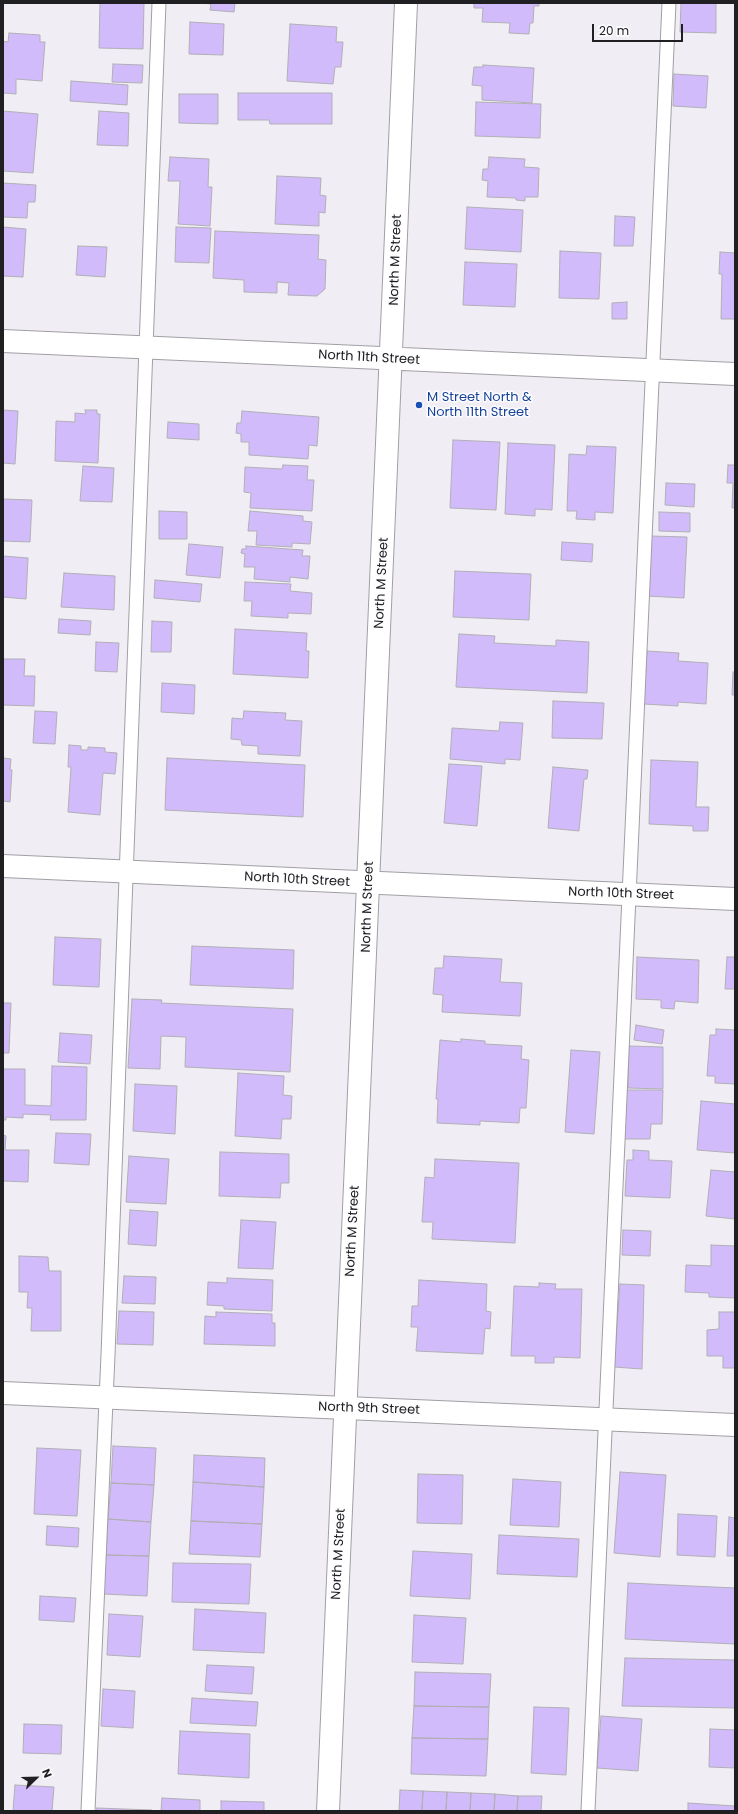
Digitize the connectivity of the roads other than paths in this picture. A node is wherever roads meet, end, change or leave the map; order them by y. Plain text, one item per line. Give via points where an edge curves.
1 (159, 3) edge
2 (406, 3) edge
3 (669, 3) edge
4 (3, 341) edge
5 (146, 347) junction
6 (392, 359) junction
7 (653, 370) junction
8 (735, 374) edge
9 (3, 866) edge
10 (126, 872) junction
11 (369, 883) junction
12 (629, 894) junction
13 (735, 899) edge
14 (3, 1393) edge
15 (106, 1398) junction
16 (345, 1408) junction
17 (606, 1420) junction
18 (735, 1425) edge
19 (88, 1811) edge
20 (328, 1811) edge
21 (588, 1811) edge

1 - 5 lane
2 - 6 street, North M Street
3 - 7 lane
4 - 5 street, North 11th Street
5 - 6 street, North 11th Street
5 - 10 lane
6 - 7 street, North 11th Street
6 - 11 street, North M Street
7 - 8 street, North 11th Street
7 - 12 lane
9 - 10 street, North 10th Street
10 - 11 street, North 10th Street
10 - 15 lane
11 - 12 street, North 10th Street
11 - 16 street, North M Street
12 - 13 street, North 10th Street
12 - 17 lane
14 - 15 street, North 9th Street
15 - 16 street, North 9th Street
15 - 19 lane
16 - 17 street, North 9th Street
16 - 20 street, North M Street
17 - 18 street, North 9th Street
17 - 21 lane

